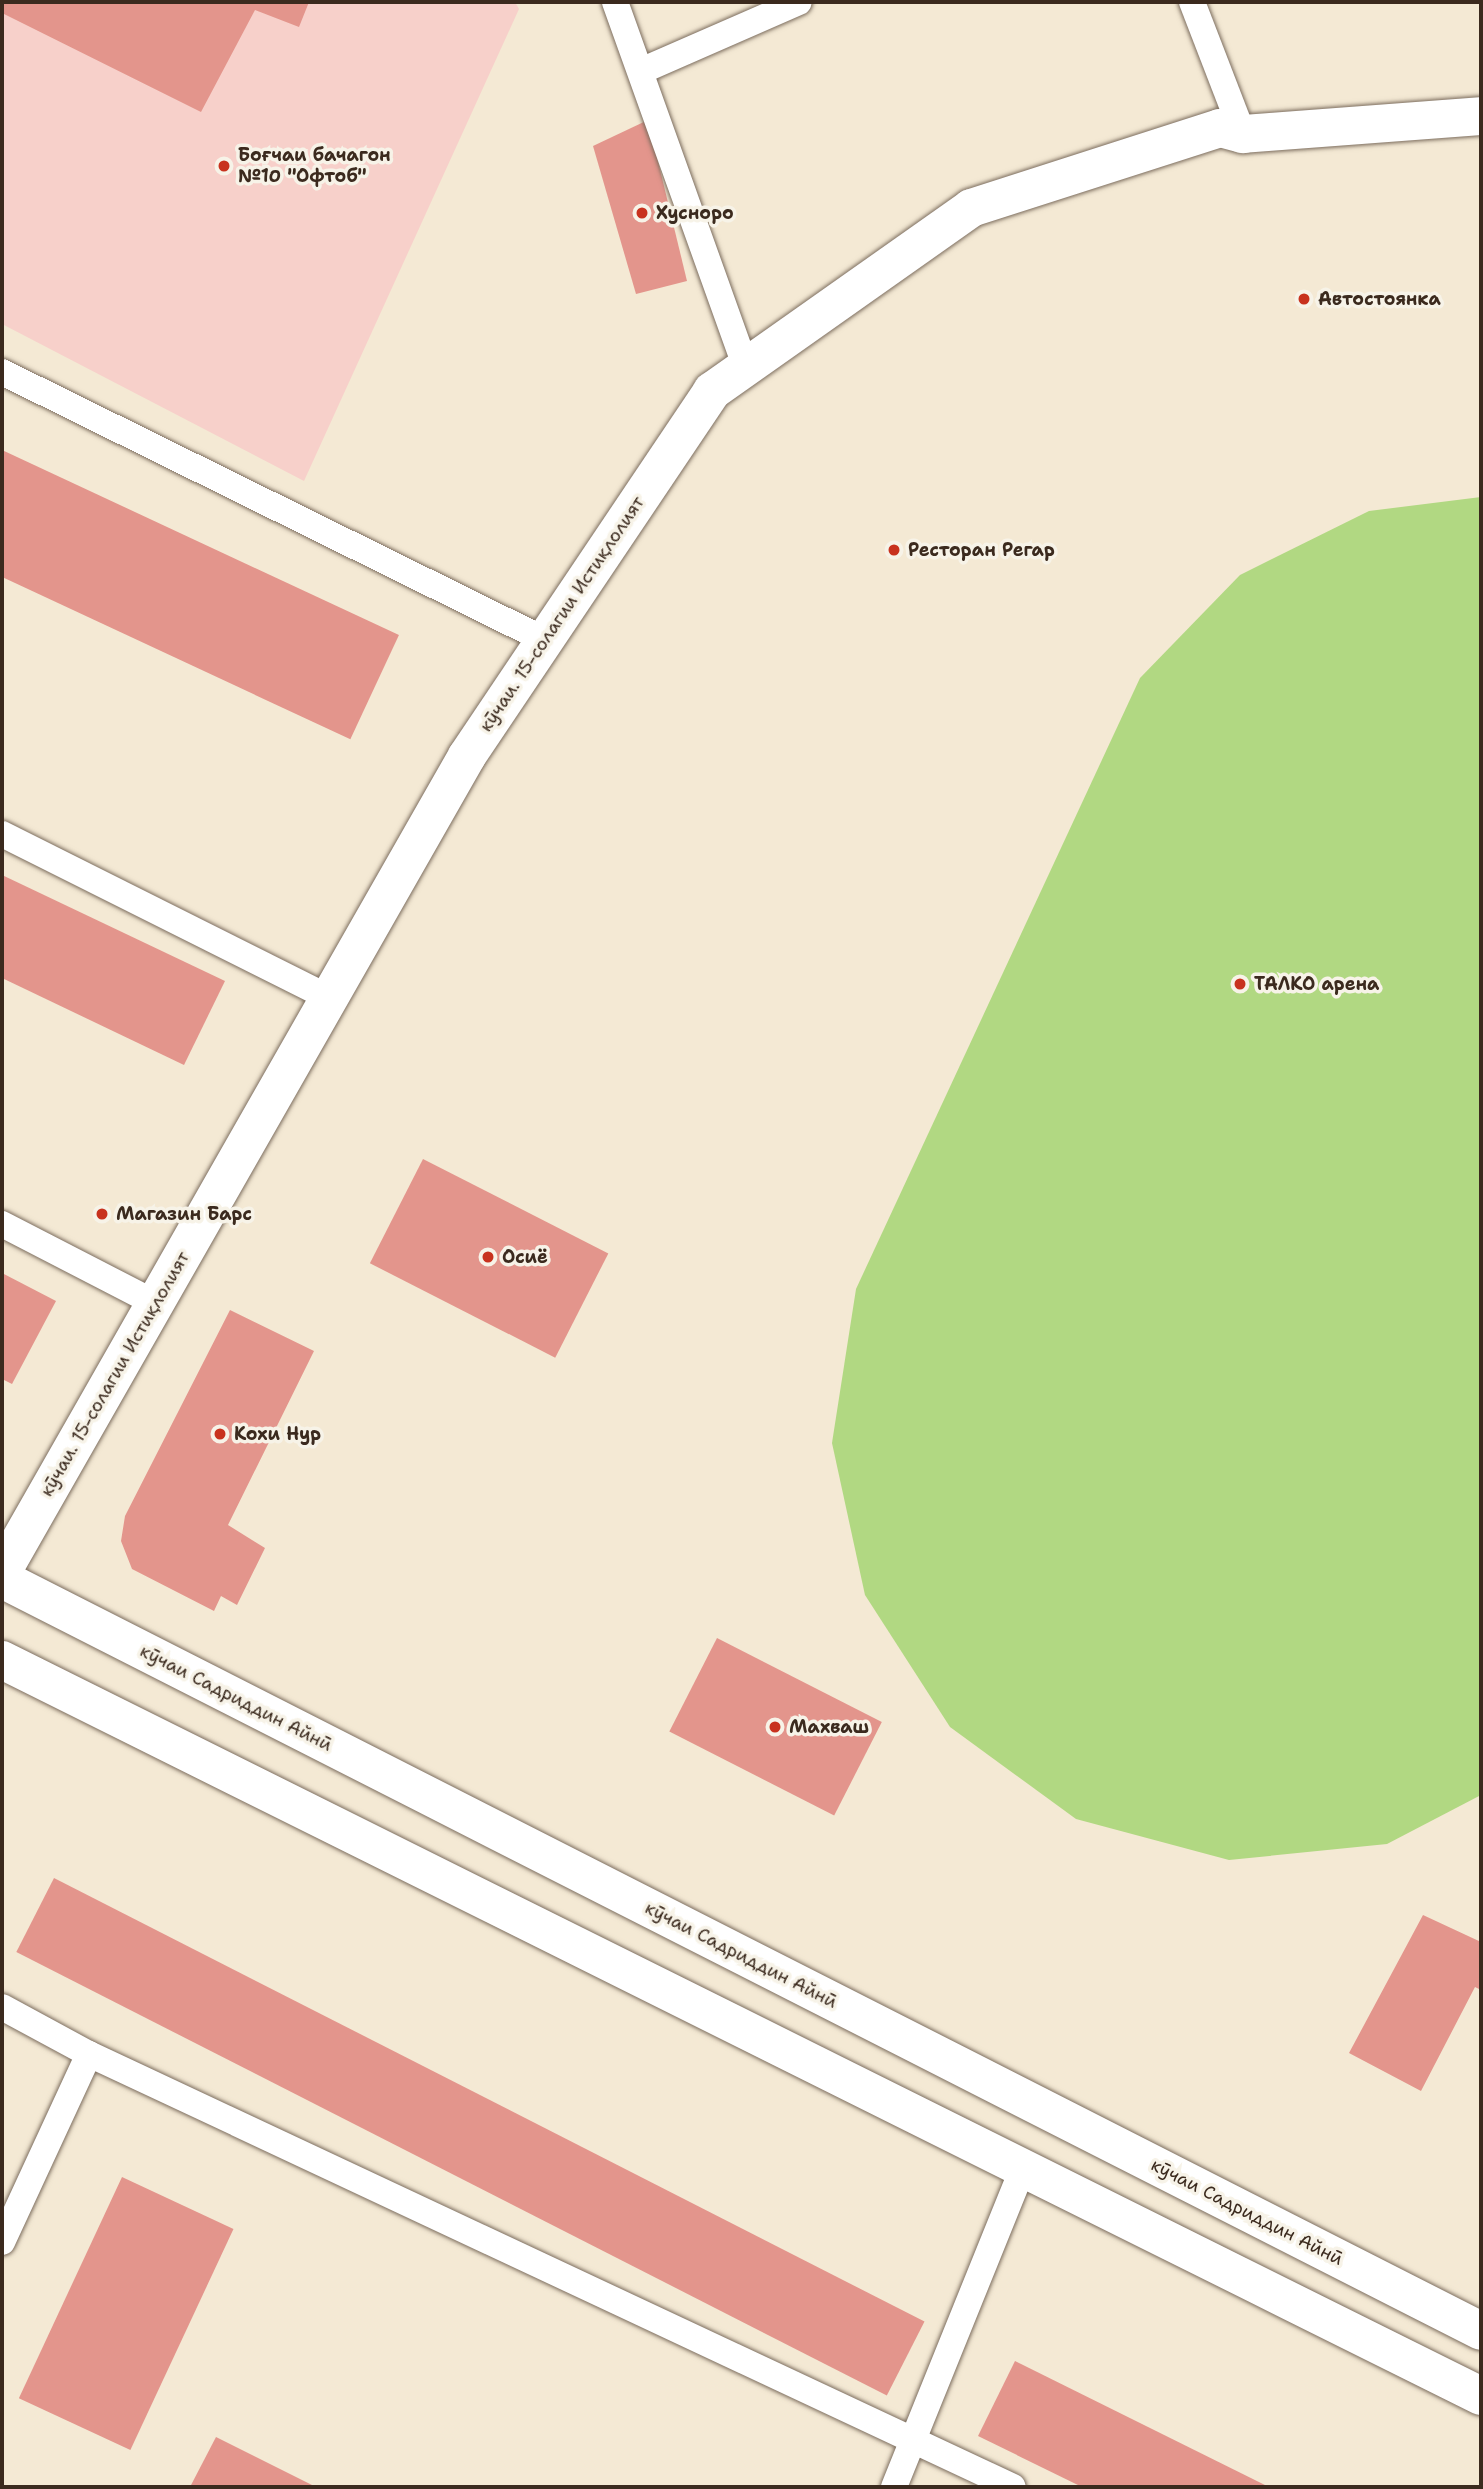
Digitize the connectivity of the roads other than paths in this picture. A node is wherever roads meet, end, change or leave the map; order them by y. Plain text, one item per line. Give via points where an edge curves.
1 (615, 2) edge
2 (799, 2) edge
3 (1192, 2) edge
4 (640, 71) junction
5 (1481, 116) edge
6 (1243, 134) junction
7 (746, 367) junction
8 (2, 372) edge
9 (545, 640) junction
10 (2, 834) edge
11 (330, 998) junction
12 (2, 1224) edge
13 (155, 1303) junction
14 (2, 1572) edge
15 (2, 1579) edge
16 (2, 1660) edge
17 (2, 2007) edge
18 (89, 2054) junction
19 (1023, 2168) junction
20 (2, 2242) edge
21 (1481, 2330) edge
22 (1481, 2396) edge
23 (916, 2440) junction
24 (894, 2487) edge
25 (1013, 2487) edge

1 - 4 lane
2 - 4 lane
3 - 6 lane
4 - 7 lane
5 - 6 street, кӯчаи. 15-солагии Истиқлолият
6 - 7 street, кӯчаи. 15-солагии Истиқлолият via 1220,128 971,208
7 - 9 street, кӯчаи. 15-солагии Истиқлолият via 712,391
8 - 9 lane
9 - 11 street, кӯчаи. 15-солагии Истиқлолият via 467,756
10 - 11 lane
11 - 13 street, кӯчаи. 15-солагии Истиқлолият
12 - 13 lane
13 - 14 street, кӯчаи. 15-солагии Истиқлолият
15 - 21 street, кӯчаи Садриддин Айнӣ
16 - 19 street
17 - 18 lane
18 - 20 lane
18 - 23 lane
19 - 22 street
19 - 23 lane
23 - 24 lane
23 - 25 lane

